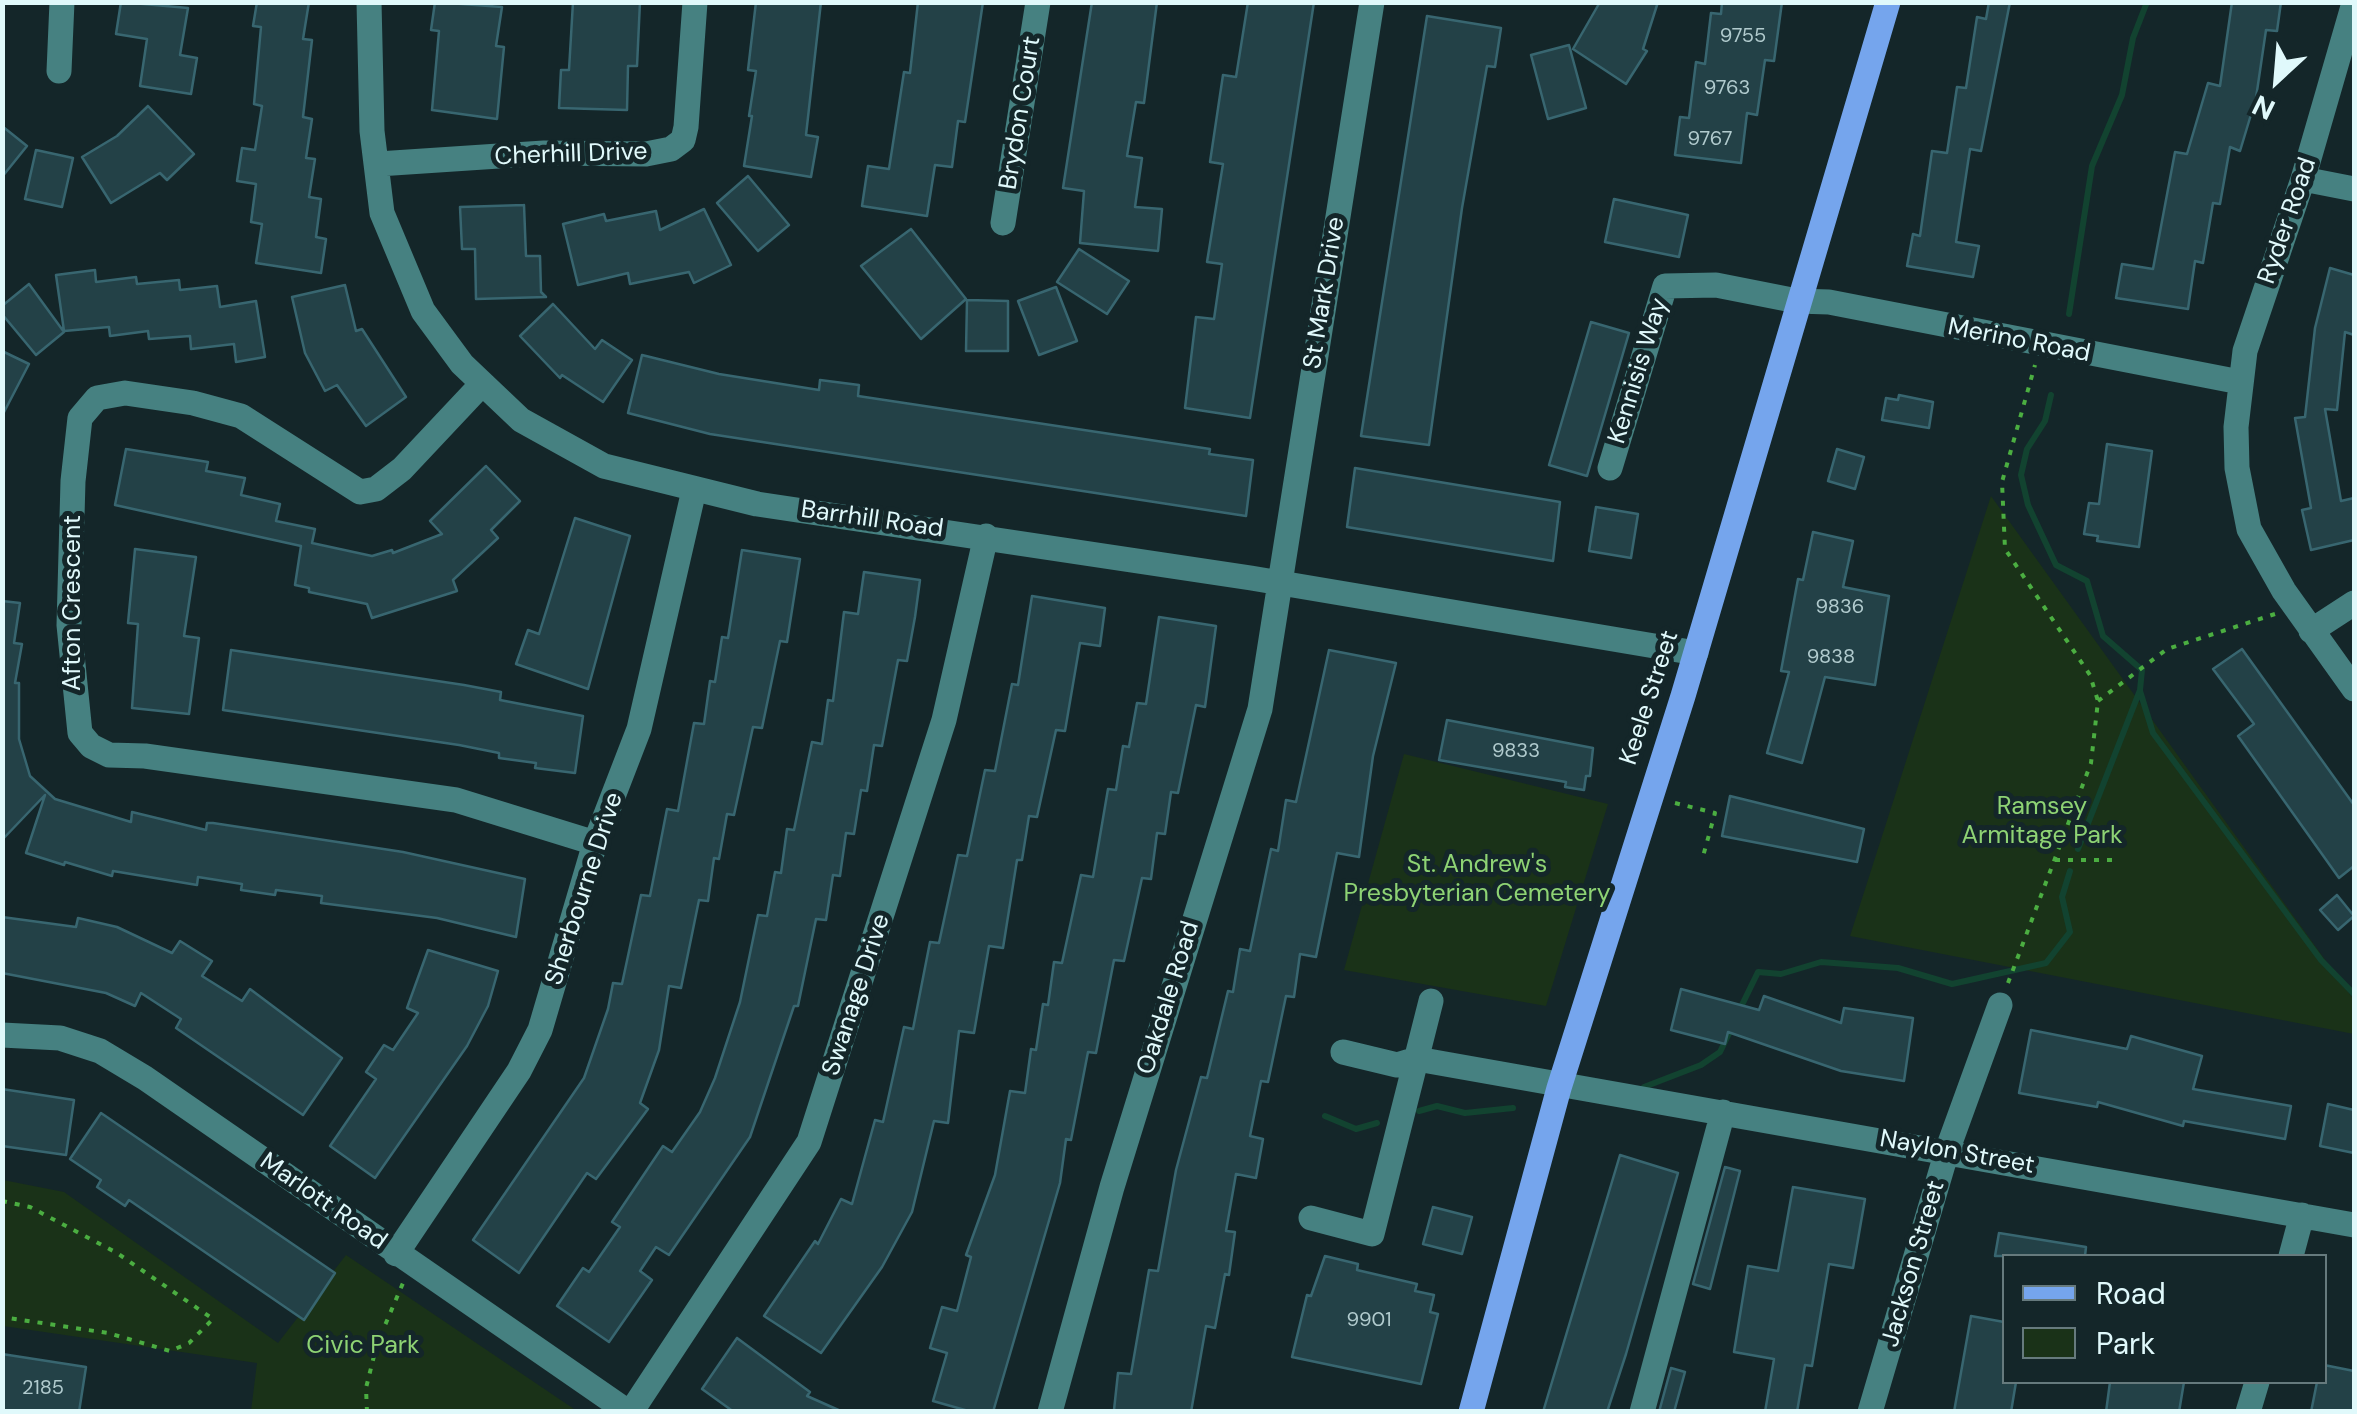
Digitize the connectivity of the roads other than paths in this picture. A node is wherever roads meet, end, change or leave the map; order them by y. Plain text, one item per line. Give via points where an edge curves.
1 (62, 2) edge
2 (368, 2) edge
3 (696, 2) edge
4 (1038, 2) edge
5 (1372, 2) edge
6 (1888, 2) edge
7 (2354, 3) edge
8 (59, 71) dead end
9 (378, 164) junction
10 (2304, 180) junction
11 (2354, 189) edge
12 (1003, 223) dead end
13 (1798, 301) junction
14 (2240, 382) junction
15 (481, 385) junction
16 (1610, 468) dead end
17 (694, 490) junction
18 (986, 536) junction
19 (1277, 582) junction
20 (2354, 603) edge
21 (2312, 630) junction
22 (1696, 653) junction
23 (2354, 688) edge
24 (595, 842) junction
25 (1431, 1001) dead end
26 (2000, 1005) road end
27 (2, 1035) edge
28 (1343, 1052) dead end
29 (1416, 1059) junction
30 (1559, 1088) junction
31 (1723, 1112) junction
32 (1947, 1151) junction
33 (2302, 1215) junction
34 (1311, 1218) dead end
35 (2354, 1224) edge
36 (2292, 1254) edge
37 (406, 1260) junction
38 (2255, 1384) edge
39 (629, 1412) edge
40 (1050, 1412) edge
41 (1471, 1412) edge
42 (1642, 1412) edge
43 (1870, 1412) edge
44 (2248, 1412) edge

1 - 8 street
2 - 9 street, Barrhill Road
3 - 9 street, Cherhill Drive via 688,117 683,140 671,148
4 - 12 street, Brydon Court
5 - 19 street, St Mark Drive
6 - 13 main road, Keele Street
7 - 10 street, Ryder Road
9 - 15 street, Barrhill Road via 382,214 400,263 423,312
10 - 11 street
10 - 14 street, Ryder Road
13 - 14 street, Merino Road
13 - 16 street, Kennisis Way via 1716,285 1665,286
13 - 22 main road, Keele Street
14 - 21 street, Ryder Road via 2237,468 2250,529
15 - 17 street, Barrhill Road via 522,420 604,466
15 - 24 street, Afton Crescent via 402,469 376,489 360,492 242,416 125,394 97,398 80,418 73,481 69,625 80,733 109,755 456,800
17 - 18 street, Barrhill Road
17 - 24 street, Sherbourne Drive via 639,729
18 - 19 street, Barrhill Road
18 - 39 street, Swanage Drive via 949,703 809,1142
19 - 22 street, Barrhill Road
19 - 40 street, Oakdale Road via 1260,709 1112,1186
20 - 21 street
21 - 23 street, Ryder Road
22 - 30 main road, Keele Street
24 - 37 street, Sherbourne Drive via 540,1030
25 - 29 street
26 - 32 street, Jackson Street
27 - 37 street, Marlott Road via 60,1038 100,1051
28 - 29 street, Naylon Street via 1397,1065
29 - 30 street, Naylon Street
29 - 34 street via 1372,1234
30 - 31 street, Naylon Street
30 - 41 main road, Keele Street
31 - 32 street, Naylon Street
31 - 42 street
32 - 33 street, Naylon Street
32 - 43 street, Jackson Street
33 - 35 street, Naylon Street
33 - 36 street
37 - 39 street, Marlott Road
38 - 44 street

